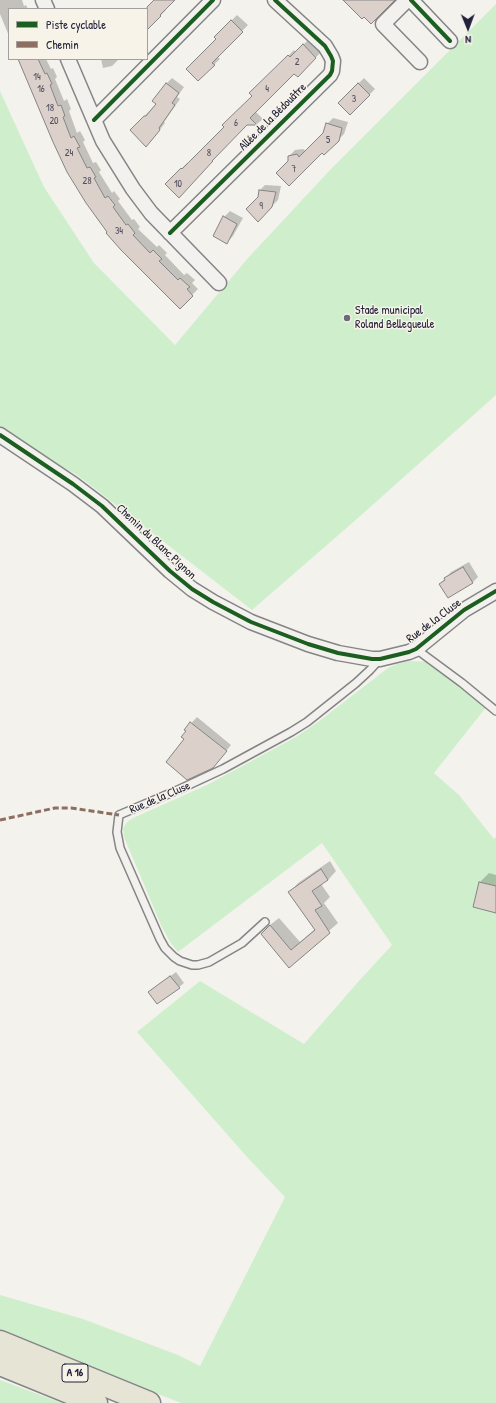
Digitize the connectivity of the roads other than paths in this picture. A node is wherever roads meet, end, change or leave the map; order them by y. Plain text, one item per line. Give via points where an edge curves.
1 (213, 0) edge
2 (275, 0) edge
3 (407, 0) edge
4 (411, 0) edge
5 (450, 41) dead end
6 (68, 60) edge
7 (420, 62) dead end
8 (94, 120) junction
9 (170, 233) junction
10 (220, 283) dead end
11 (0, 435) edge
12 (496, 591) edge
13 (416, 649) junction
14 (380, 659) junction
15 (496, 711) edge
16 (265, 922) dead end
17 (0, 1342) edge
18 (0, 1364) edge
19 (96, 1403) edge
20 (149, 1403) edge

1 - 8 street
2 - 9 street, Allée de la Bédouâtre via 328,51 333,61 332,71
3 - 7 street via 383,24
4 - 5 street
6 - 8 street
8 - 9 street via 110,153 133,189
9 - 10 street
11 - 14 street, Chemin du Blanc Pignon via 102,506 170,571 213,602 251,622 297,640 338,653
12 - 13 street, Rue de la Cluse via 456,616
13 - 14 street, Rue de la Cluse
13 - 15 lane
14 - 16 lane, Rue de la Cluse via 356,683 308,722 223,769 119,815 117,832 120,848 160,939 170,954 186,963 198,965 209,962 242,943
17 - 20 highway, A 16
18 - 19 highway, A 16

